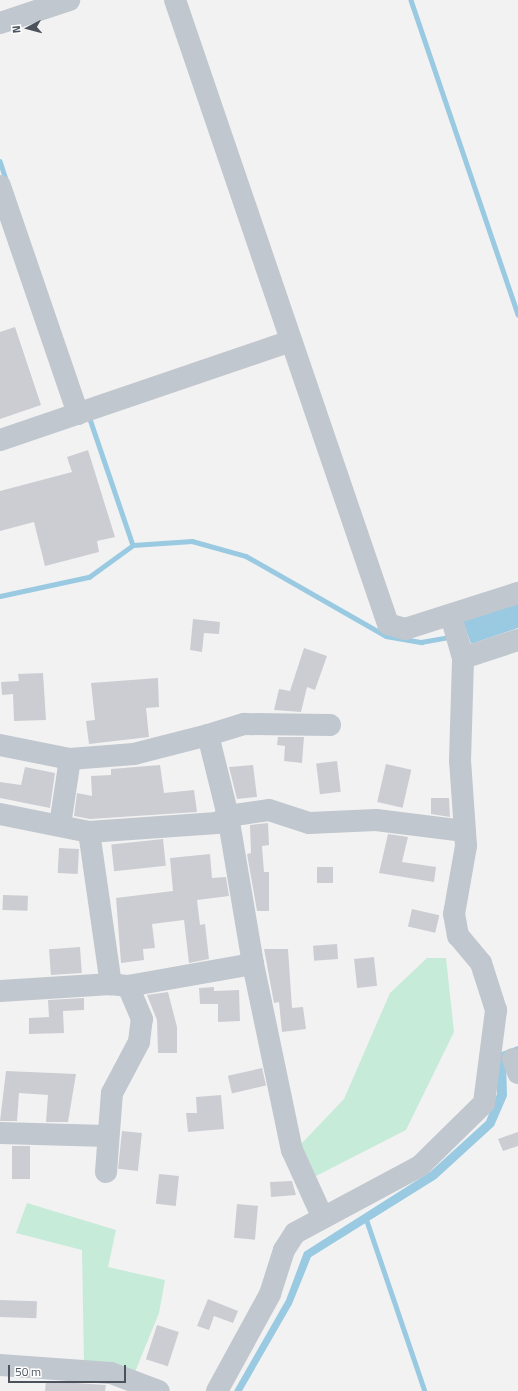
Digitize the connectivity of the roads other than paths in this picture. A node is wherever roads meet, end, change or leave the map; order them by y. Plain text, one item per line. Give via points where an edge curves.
1 (69, 0) edge
2 (175, 0) edge
3 (0, 23) edge
4 (0, 186) edge
5 (288, 342) junction
6 (78, 414) junction
7 (0, 440) edge
8 (518, 592) edge
9 (451, 616) junction
10 (518, 640) edge
11 (463, 658) junction
12 (330, 725) dead end
13 (208, 735) junction
14 (0, 745) edge
15 (70, 759) junction
16 (0, 814) edge
17 (228, 816) junction
18 (60, 825) junction
19 (464, 831) junction
20 (89, 832) junction
21 (253, 964) junction
22 (119, 985) junction
23 (0, 991) edge
24 (0, 1133) edge
25 (107, 1136) junction
26 (106, 1172) dead end
27 (322, 1216) junction
28 (0, 1365) edge
29 (159, 1391) edge
30 (217, 1391) edge

1 - 3 street
2 - 5 street
4 - 6 street
5 - 6 street
5 - 9 street via 388,624 406,629
6 - 7 street
8 - 9 street
9 - 11 street
10 - 11 street
11 - 19 street via 460,761
12 - 13 street via 312,728 244,724
13 - 15 street via 134,754
13 - 17 street
14 - 15 street
15 - 18 street
16 - 18 street
17 - 19 street via 269,810 309,823 376,820
17 - 20 street via 217,823
17 - 21 street
18 - 20 street
19 - 27 street via 466,846 454,914 458,936 481,963 496,1010 484,1103 420,1166
20 - 22 street
21 - 22 street
21 - 27 street via 292,1150
22 - 23 street
22 - 25 street via 142,1019 139,1042 112,1093
24 - 25 street
25 - 26 street
27 - 30 street via 295,1233 284,1250 270,1294
28 - 29 street via 111,1373

